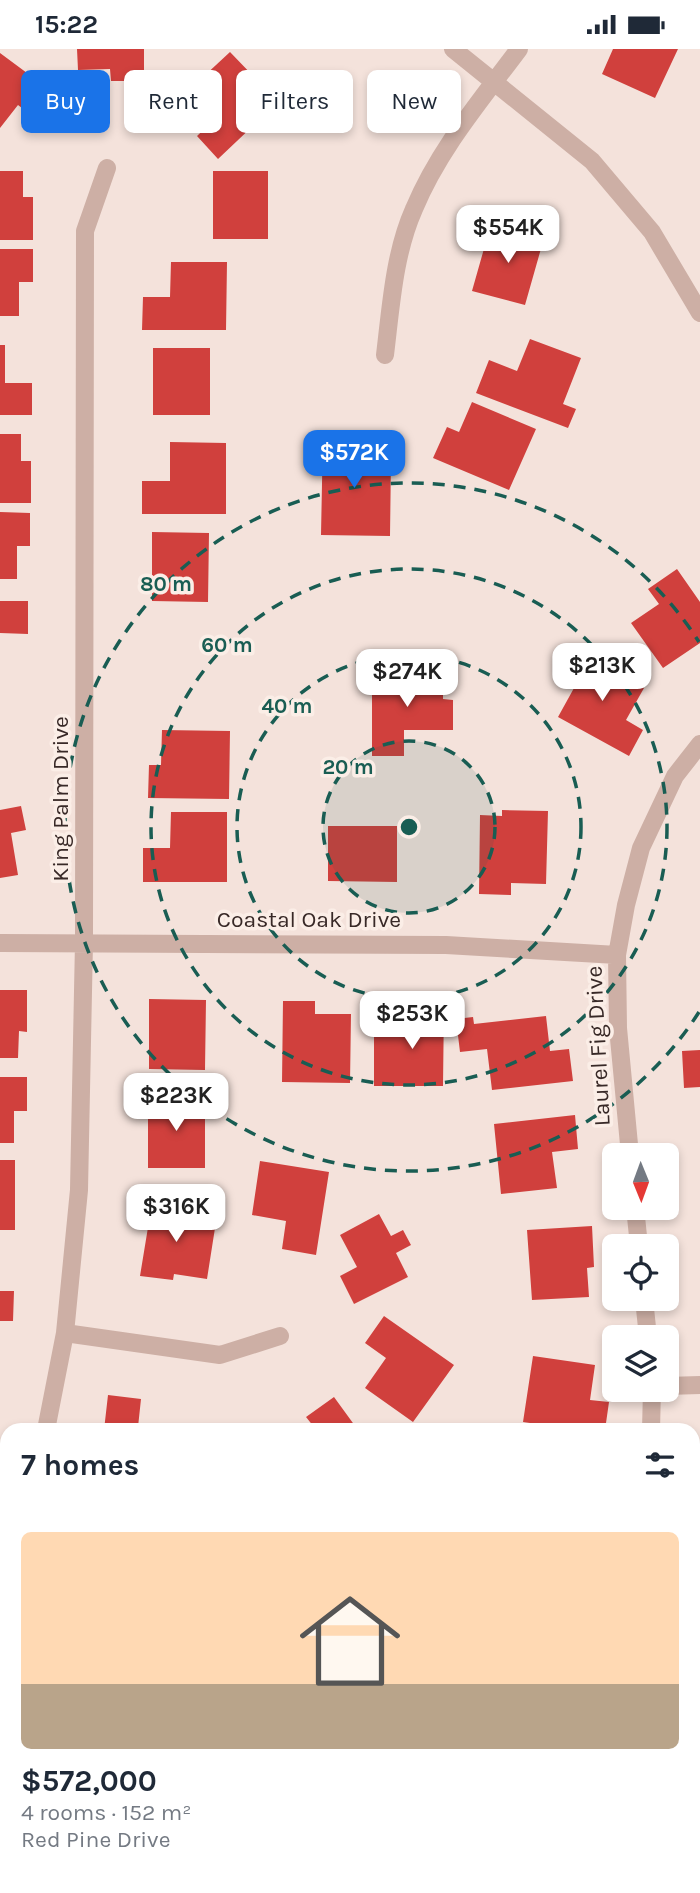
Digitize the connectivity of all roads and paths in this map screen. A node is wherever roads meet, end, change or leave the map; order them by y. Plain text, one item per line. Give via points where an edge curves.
1 (453, 49) edge
2 (519, 49) edge
3 (495, 81) junction
4 (107, 168) dead end
5 (700, 313) edge
6 (385, 355) dead end
7 (700, 744) edge
8 (0, 943) edge
9 (85, 943) junction
10 (617, 955) junction
11 (629, 1143) edge
12 (65, 1333) junction
13 (280, 1336) dead end
14 (700, 1385) edge
15 (679, 1386) edge
16 (652, 1402) edge
17 (47, 1423) edge
18 (651, 1423) edge

1 - 3 street
2 - 3 street
3 - 5 street via 592,161 652,232
3 - 6 street via 442,153 413,210 397,264
4 - 9 street, King Palm Drive via 85,231
7 - 10 street, Laurel Fig Drive via 675,776 641,848
8 - 9 street, Coastal Oak Drive
9 - 10 street, Coastal Oak Drive via 446,945
9 - 12 street, King Palm Drive via 79,1190
10 - 11 street, Laurel Fig Drive via 618,1028
12 - 13 street via 220,1355
12 - 17 street, King Palm Drive
14 - 15 street
16 - 18 street

